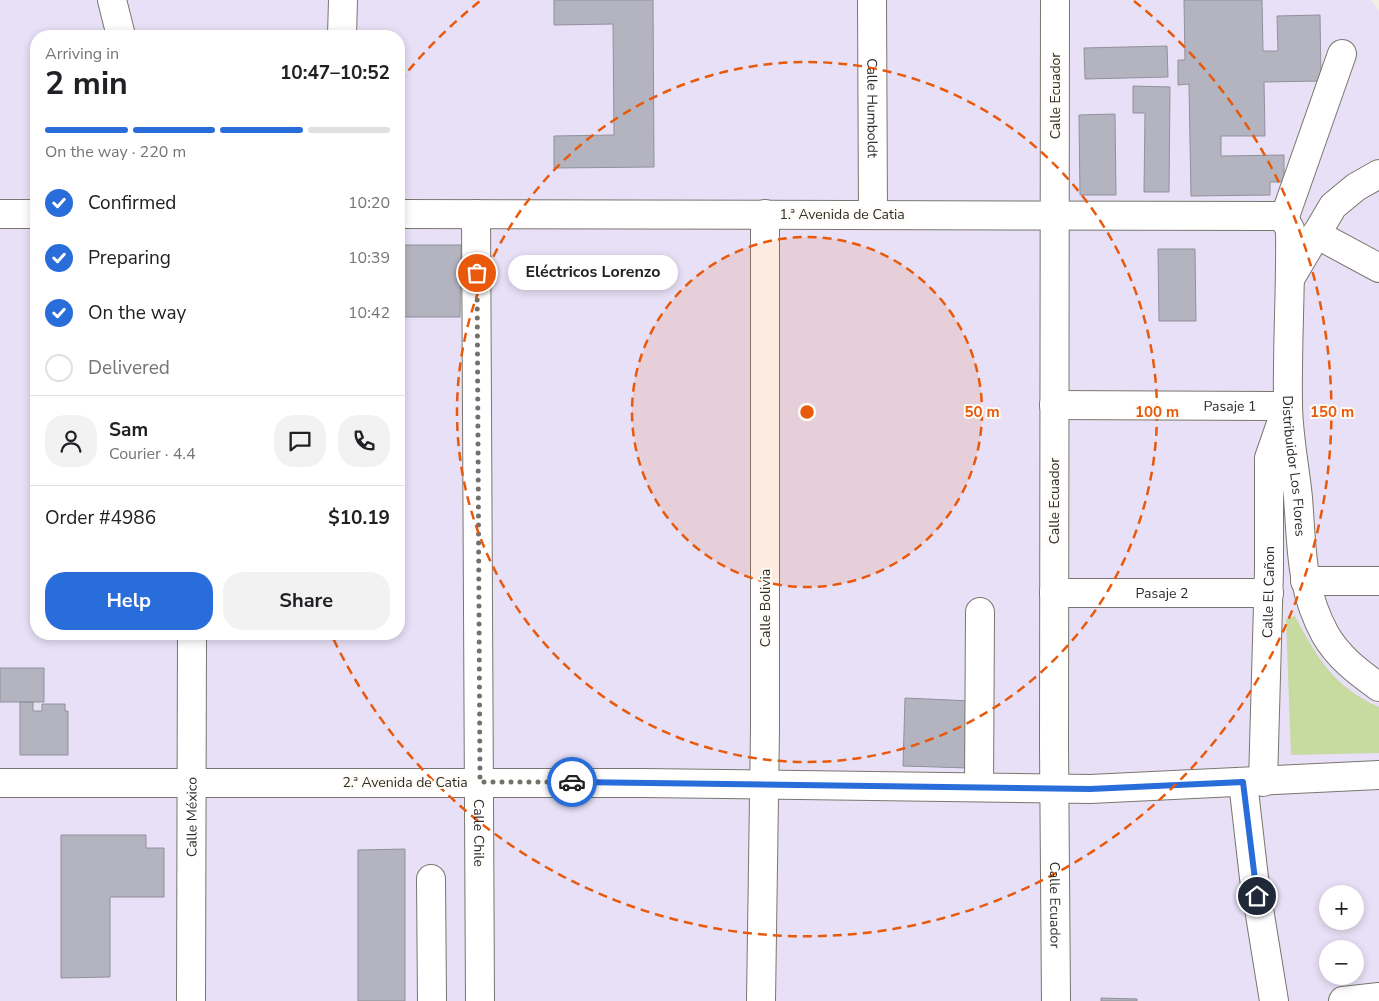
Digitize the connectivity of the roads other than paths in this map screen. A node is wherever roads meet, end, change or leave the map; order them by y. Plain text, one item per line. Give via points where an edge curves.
1 (112, 0) edge
2 (343, 0) edge
3 (872, 0) edge
4 (1055, 0) edge
5 (120, 30) edge
6 (342, 30) edge
7 (1342, 54) dead end
8 (1379, 174) edge
9 (0, 214) edge
10 (30, 214) edge
11 (405, 214) edge
12 (476, 214) junction
13 (764, 214) junction
14 (874, 214) junction
15 (1055, 215) junction
16 (1284, 219) junction
17 (1316, 234) junction
18 (1379, 268) edge
19 (1290, 279) junction
20 (1054, 405) junction
21 (1288, 406) junction
22 (1305, 581) junction
23 (1379, 581) edge
24 (1054, 593) junction
25 (1268, 593) junction
26 (980, 612) dead end
27 (192, 640) edge
28 (1379, 687) edge
29 (1379, 775) edge
30 (192, 782) junction
31 (480, 782) junction
32 (1253, 782) junction
33 (0, 783) edge
34 (764, 785) junction
35 (978, 786) junction
36 (1054, 788) junction
37 (431, 879) dead end
38 (1379, 997) edge
39 (191, 1001) edge
40 (432, 1001) edge
41 (480, 1001) edge
42 (761, 1001) edge
43 (1056, 1001) edge
44 (1274, 1001) edge
45 (1343, 1001) edge

1 - 5 main road
2 - 6 main road
3 - 14 main road, Calle Humboldt
4 - 15 main road, Calle Ecuador
7 - 16 main road
8 - 17 main road via 1333,206
9 - 10 main road
11 - 12 main road, 1.ª Avenida de Catia
12 - 13 main road, 1.ª Avenida de Catia
12 - 31 main road, Calle Chile
13 - 14 main road, 1.ª Avenida de Catia
13 - 34 main road, Calle Bolivia
14 - 15 main road, 1.ª Avenida de Catia
15 - 16 main road, 1.ª Avenida de Catia via 1277,216
15 - 20 main road, Calle Ecuador
16 - 19 main road, Distribuidor Los Flores via 1290,228
17 - 18 main road
17 - 19 main road
19 - 21 main road, Distribuidor Los Flores
20 - 21 main road, Pasaje 1
20 - 24 main road, Calle Ecuador
21 - 22 main road, Distribuidor Los Flores
21 - 25 main road, Calle El Cañon via 1269,458
22 - 23 main road
22 - 28 main road, Distribuidor Los Flores via 1333,646 1354,669
24 - 25 main road, Pasaje 2
24 - 36 main road, Calle Ecuador
25 - 32 main road, Calle El Cañon
26 - 35 main road
27 - 30 main road, Calle México
29 - 32 main road, 2.ª Avenida de Catia
30 - 31 main road, 2.ª Avenida de Catia
30 - 33 main road, 2.ª Avenida de Catia
30 - 39 main road, Calle México
31 - 34 main road, 2.ª Avenida de Catia
31 - 41 main road, Calle Chile
32 - 36 main road, 2.ª Avenida de Catia
32 - 44 main road, Calle El Cañon
34 - 35 main road, 2.ª Avenida de Catia
34 - 42 main road, Calle Bolivia
35 - 36 main road, 2.ª Avenida de Catia
36 - 43 main road, Calle Ecuador
37 - 40 main road
38 - 45 main road

